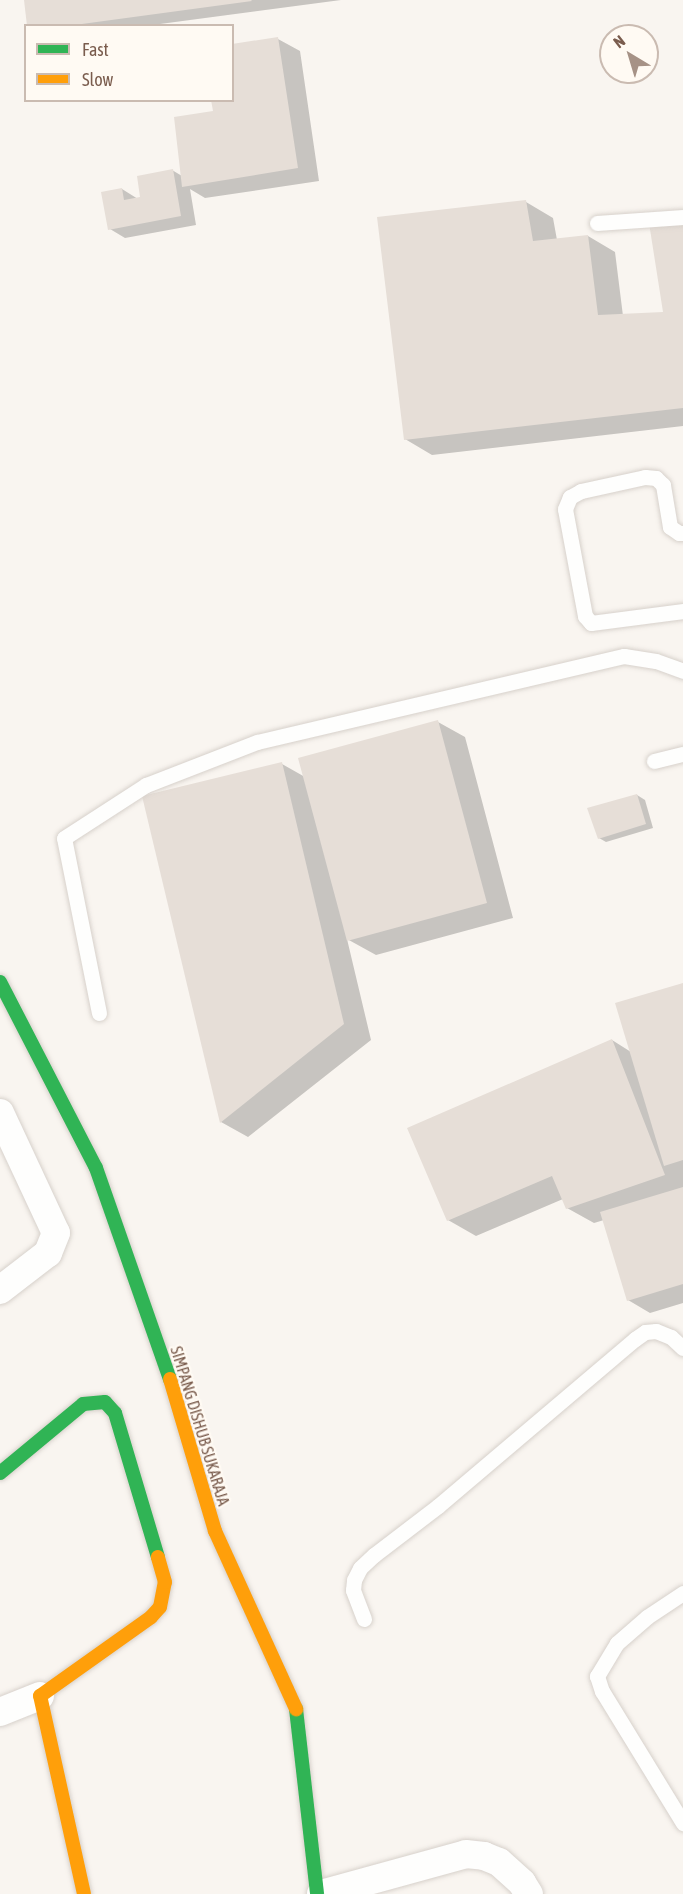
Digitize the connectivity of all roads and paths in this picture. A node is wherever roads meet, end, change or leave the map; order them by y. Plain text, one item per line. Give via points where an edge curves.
1 (683, 217) edge
2 (597, 223) dead end
3 (683, 533) edge
4 (683, 611) edge
5 (683, 671) edge
6 (683, 754) edge
7 (654, 761) dead end
8 (0, 982) edge
9 (99, 1013) dead end
10 (0, 1113) edge
11 (0, 1290) edge
12 (683, 1348) edge
13 (0, 1473) edge
14 (683, 1593) edge
15 (364, 1619) dead end
16 (40, 1696) junction
17 (0, 1712) edge
18 (683, 1823) edge
19 (84, 1894) edge
20 (319, 1894) edge
21 (529, 1894) edge

1 - 2 lane
3 - 4 lane via 670,527 663,485 656,478 581,491 570,497 565,509 585,616 591,623
5 - 9 lane via 656,661 624,656 256,742 146,785 64,838
6 - 7 lane
8 - 20 street, SIMPANG DISHUB SUKARAJA via 96,1168 169,1374 215,1530 297,1711
10 - 11 street via 56,1233 48,1254
12 - 15 lane via 671,1336 645,1332 374,1555 354,1580 353,1590
13 - 16 street via 83,1404 105,1402 116,1413 165,1582 160,1607 151,1617
14 - 18 lane via 617,1643 597,1676 602,1691
16 - 17 street
16 - 19 street
20 - 21 street via 466,1854 499,1862

